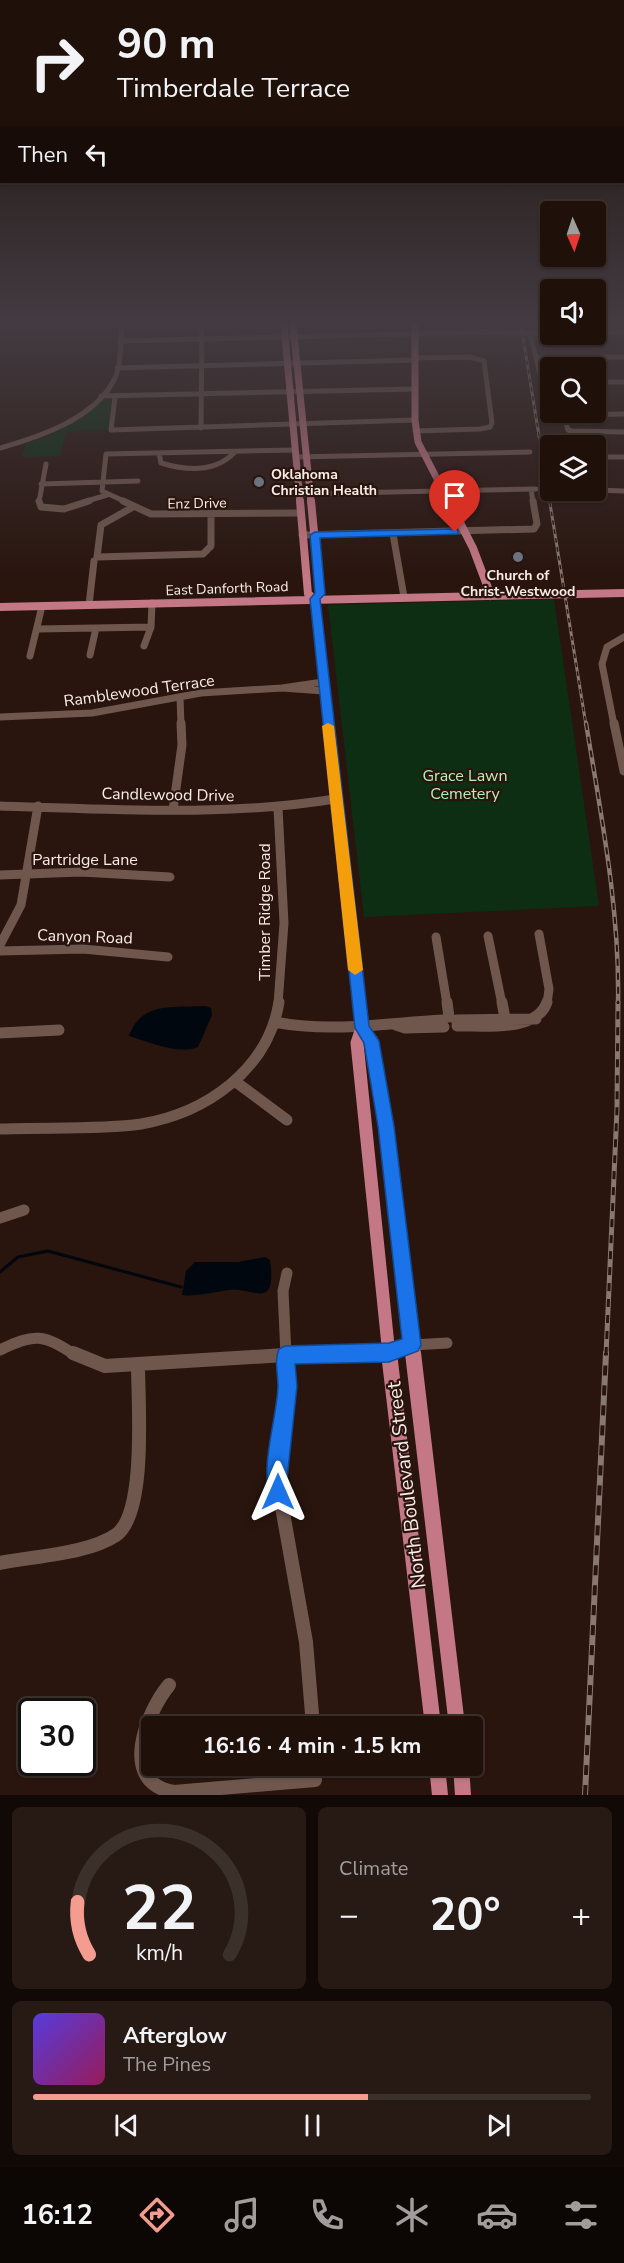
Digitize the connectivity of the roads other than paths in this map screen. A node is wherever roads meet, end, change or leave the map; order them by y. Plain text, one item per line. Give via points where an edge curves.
1 (83, 409) edge
2 (114, 409) edge
3 (200, 409) edge
4 (291, 409) edge
5 (302, 409) edge
6 (415, 409) edge
7 (490, 409) edge
8 (624, 414) edge
9 (415, 420) junction
10 (303, 423) junction
11 (292, 426) junction
12 (201, 428) junction
13 (415, 431) junction
14 (624, 432) edge
15 (305, 447) junction
16 (0, 448) edge
17 (235, 452) junction
18 (530, 452) dead end
19 (159, 453) junction
20 (295, 454) junction
21 (424, 454) junction
22 (306, 457) junction
23 (606, 457) edge
24 (624, 457) edge
25 (46, 464) dead end
26 (138, 481) dead end
27 (101, 483) junction
28 (41, 484) junction
29 (606, 490) edge
30 (444, 491) junction
31 (624, 491) edge
32 (298, 494) junction
33 (310, 494) junction
34 (107, 495) junction
35 (133, 507) junction
36 (312, 508) junction
37 (300, 513) junction
38 (211, 515) junction
39 (464, 532) junction
40 (393, 534) junction
41 (302, 535) junction
42 (315, 535) junction
43 (95, 559) junction
44 (624, 592) edge
45 (491, 596) junction
46 (404, 597) junction
47 (315, 599) junction
48 (152, 603) junction
49 (89, 605) junction
50 (42, 606) junction
51 (0, 607) edge
52 (151, 627) junction
53 (96, 628) junction
54 (39, 629) junction
55 (624, 637) edge
56 (144, 646) dead end
57 (30, 656) dead end
58 (90, 656) dead end
59 (324, 687) junction
60 (180, 697) junction
61 (0, 717) edge
62 (624, 771) edge
63 (336, 799) junction
64 (0, 806) edge
65 (38, 806) junction
66 (278, 808) junction
67 (173, 810) junction
68 (27, 874) junction
69 (0, 875) edge
70 (170, 877) dead end
71 (539, 934) dead end
72 (488, 936) dead end
73 (436, 937) dead end
74 (0, 945) edge
75 (0, 951) edge
76 (168, 957) dead end
77 (505, 1021) junction
78 (274, 1022) junction
79 (450, 1022) junction
80 (362, 1028) junction
81 (59, 1030) dead end
82 (0, 1033) edge
83 (236, 1082) junction
84 (287, 1120) dead end
85 (0, 1130) edge
86 (24, 1210) dead end
87 (0, 1218) edge
88 (287, 1273) dead end
89 (447, 1343) dead end
90 (411, 1345) junction
91 (0, 1350) edge
92 (389, 1353) junction
93 (285, 1355) junction
94 (138, 1365) junction
95 (0, 1563) edge
96 (169, 1685) dead end
97 (149, 1716) edge
98 (311, 1716) edge
99 (432, 1716) edge
100 (456, 1716) edge
101 (148, 1776) edge
102 (293, 1776) edge
103 (438, 1776) edge
104 (462, 1776) edge
105 (440, 1795) edge
106 (463, 1795) edge

1 - 16 street via 52,430
2 - 12 street via 111,430
3 - 12 street
4 - 11 main road, North Boulevard Street
5 - 10 main road, North Boulevard Street
6 - 9 main road
7 - 13 street via 490,427
8 - 14 street via 576,415 565,420 572,431
9 - 10 street
9 - 13 main road
10 - 11 street
10 - 15 main road, North Boulevard Street
11 - 12 street
11 - 20 main road, North Boulevard Street
13 - 21 main road
15 - 20 main road
15 - 22 main road, North Boulevard Street
17 - 19 street
17 - 19 street via 218,465 180,468 161,462
17 - 20 street
18 - 21 street
19 - 27 street via 106,454
20 - 22 street
20 - 32 main road, North Boulevard Street
21 - 22 street
21 - 30 main road
22 - 33 main road, North Boulevard Street
23 - 24 street
25 - 28 street
26 - 27 street
27 - 28 street
27 - 34 street
28 - 34 street via 41,507 54,510
29 - 31 street
30 - 33 street
30 - 39 main road
30 - 39 street via 534,489 534,529
32 - 33 street
32 - 37 main road, North Boulevard Street
33 - 36 main road, North Boulevard Street
34 - 35 street, Enz Drive
35 - 38 street, Enz Drive via 157,515
35 - 43 street via 101,525
36 - 37 main road
36 - 42 main road, North Boulevard Street
37 - 38 street, Enz Drive
37 - 41 main road, North Boulevard Street
38 - 43 street via 211,546 203,554
39 - 40 street
39 - 45 main road
40 - 42 street
40 - 46 street
41 - 42 street
41 - 47 main road, North Boulevard Street via 308,594
42 - 47 main road, North Boulevard Street via 320,594
43 - 49 street
44 - 45 main road, East Danforth Road
45 - 46 main road, East Danforth Road
46 - 47 main road, East Danforth Road
47 - 48 main road, East Danforth Road
47 - 59 main road, North Boulevard Street
48 - 49 main road, East Danforth Road
48 - 52 street
49 - 50 main road, East Danforth Road
50 - 51 main road, East Danforth Road
50 - 54 street
52 - 53 street
52 - 56 street
53 - 54 street
53 - 58 street
54 - 57 street
55 - 62 street via 607,647 602,664
59 - 60 street, Ramblewood Terrace
59 - 63 main road, North Boulevard Street
60 - 61 street, Ramblewood Terrace via 92,713
60 - 67 street via 182,745
63 - 66 street, Candlewood Drive
63 - 80 main road, North Boulevard Street
64 - 65 street, Candlewood Drive
65 - 67 street, Candlewood Drive
65 - 68 street
66 - 67 street, Candlewood Drive
66 - 78 street, Timber Ridge Road via 283,960
68 - 69 street, Partridge Lane
68 - 70 street, Partridge Lane via 81,872
68 - 74 street via 21,905
71 - 77 street via 549,979 547,1010 528,1023
72 - 77 street
73 - 79 street
75 - 76 street, Canyon Road via 83,949
77 - 79 street
78 - 80 street via 301,1028
78 - 83 street, Timber Ridge Road via 262,1050
79 - 80 street
80 - 90 main road, North Boulevard Street via 372,1041 386,1126
80 - 92 main road, North Boulevard Street via 357,1043
81 - 82 street
83 - 84 street
83 - 85 street, Timber Ridge Road via 196,1106 151,1122
86 - 87 street
88 - 93 street via 283,1291
89 - 90 street
90 - 92 main road
90 - 100 main road, North Boulevard Street
91 - 94 street via 19,1339 42,1336 94,1365
92 - 93 street
92 - 99 main road, North Boulevard Street
93 - 94 street
93 - 98 street via 286,1409 277,1479 306,1642
94 - 95 street via 136,1474 131,1513 123,1529 112,1538 92,1544
96 - 97 street
101 - 102 street via 157,1788 174,1792
103 - 105 main road
104 - 106 main road

